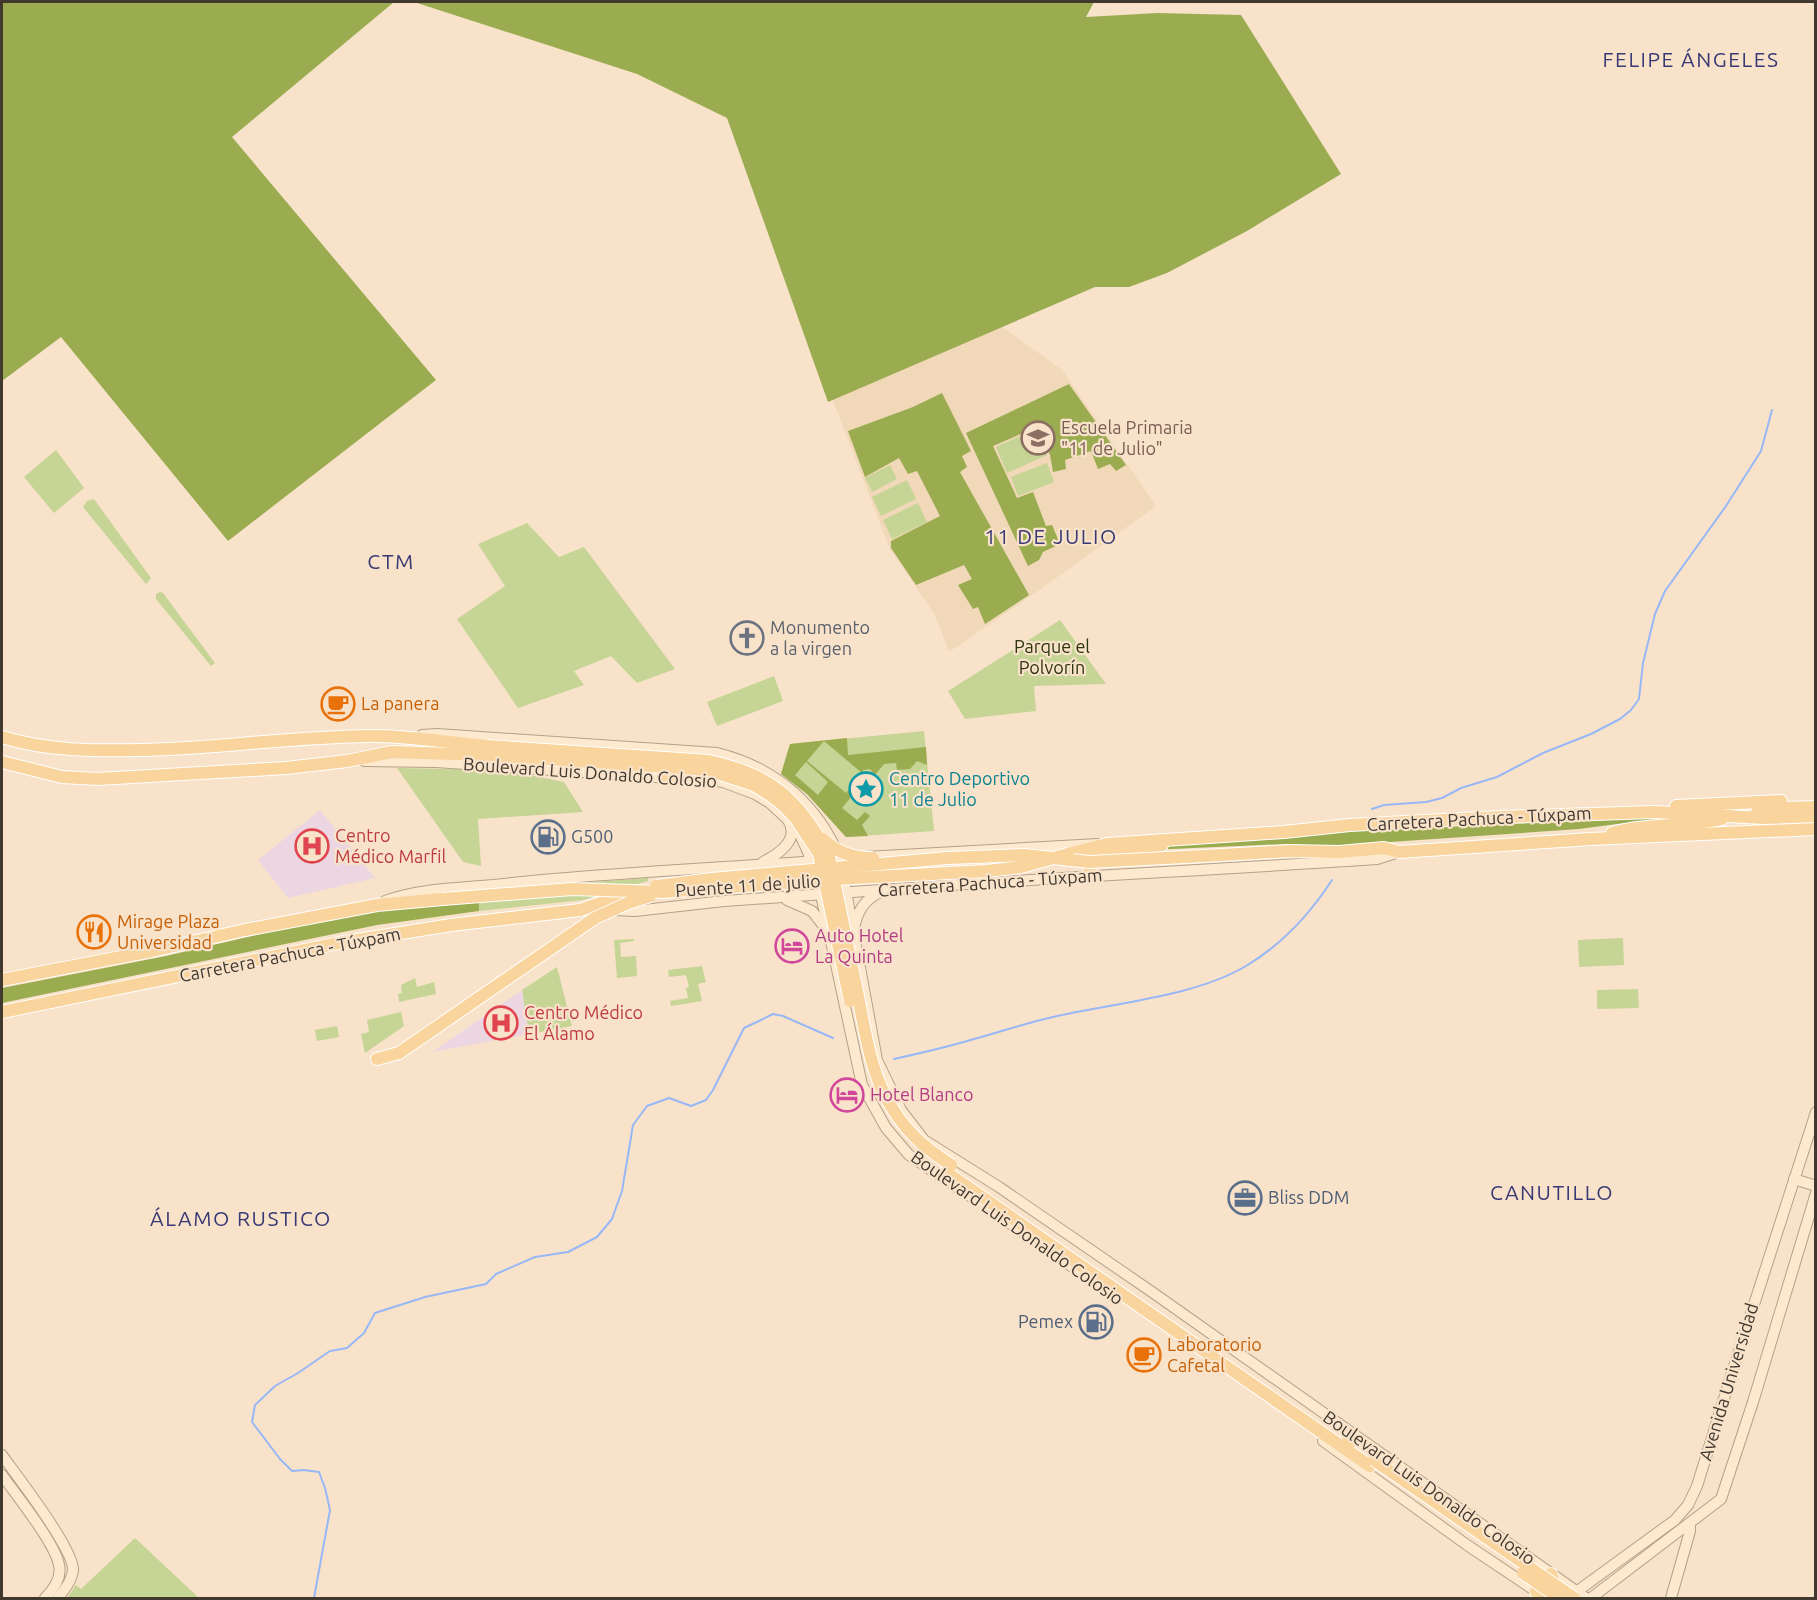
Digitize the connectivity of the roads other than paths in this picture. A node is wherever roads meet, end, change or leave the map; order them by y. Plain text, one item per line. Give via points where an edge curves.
1 (401, 736) junction
2 (2, 737) edge
3 (486, 751) junction
4 (347, 761) junction
5 (2, 762) edge
6 (663, 778) junction
7 (1815, 799) edge
8 (1815, 807) edge
9 (1654, 812) junction
10 (784, 815) junction
11 (1740, 816) junction
12 (1815, 816) edge
13 (1815, 829) edge
14 (827, 831) junction
15 (1186, 839) junction
16 (1591, 839) junction
17 (1107, 844) junction
18 (1400, 852) junction
19 (1068, 854) joint
20 (1222, 855) joint
21 (887, 856) junction
22 (940, 856) junction
23 (812, 861) junction
24 (757, 865) junction
25 (841, 866) junction
26 (816, 875) junction
27 (1089, 876) junction
28 (643, 889) joint
29 (884, 890) junction
30 (663, 892) junction
31 (846, 893) junction
32 (821, 895) junction
33 (781, 898) junction
34 (443, 899) joint
35 (747, 899) junction
36 (377, 905) junction
37 (580, 910) junction
38 (853, 932) junction
39 (831, 937) junction
40 (2, 980) edge
41 (864, 982) junction
42 (841, 989) junction
43 (2, 1012) edge
44 (377, 1059) dead end
45 (1815, 1112) edge
46 (1794, 1179) junction
47 (1815, 1186) edge
48 (1815, 1193) edge
49 (1346, 1431) junction
50 (1343, 1447) junction
51 (2, 1455) edge
52 (1372, 1463) junction
53 (2, 1475) edge
54 (1690, 1524) junction
55 (1551, 1574) junction
56 (1541, 1595) edge
57 (1575, 1595) edge
58 (45, 1599) edge
59 (58, 1599) edge
60 (1559, 1599) edge
61 (1567, 1599) edge
62 (1586, 1599) edge
63 (1591, 1599) edge
64 (1671, 1599) edge

1 - 2 main road, Boulevard Luis Donaldo Colosio via 98,751 55,748
1 - 3 main road
1 - 14 street, Boulevard Luis Donaldo Colosio via 437,734 717,753 759,768 786,785 806,802
3 - 4 main road via 392,752
3 - 50 main road, bridge via 709,761 763,779 791,799 828,852 868,1046 887,1100 913,1136 949,1168
4 - 5 main road, Boulevard Luis Donaldo Colosio via 98,779 62,777
4 - 6 street, Boulevard Luis Donaldo Colosio via 436,762
6 - 10 street, Boulevard Luis Donaldo Colosio via 693,777 737,786
6 - 22 main road, bridge via 732,774 778,789 805,814 824,840 845,854 862,858
7 - 9 main road via 1676,806
8 - 11 main road
9 - 11 main road, Carretera Pachuca - Túxpam
9 - 15 main road, Carretera Pachuca - Túxpam via 1350,825
10 - 23 street, Boulevard Luis Donaldo Colosio via 797,828
10 - 24 street via 790,825 788,844
11 - 12 main road, Carretera Pachuca - Túxpam
11 - 16 main road via 1695,825 1631,828
13 - 16 main road, Carretera Pachuca - Túxpam
14 - 21 street via 847,848
14 - 25 street, Boulevard Luis Donaldo Colosio
15 - 17 main road, Carretera Pachuca - Túxpam
15 - 27 main road via 1093,859
16 - 18 main road, Carretera Pachuca - Túxpam
17 - 19 main road, Carretera Pachuca - Túxpam
17 - 22 street, Carretera Pachuca - Túxpam
18 - 20 main road, Carretera Pachuca - Túxpam via 1384,848
18 - 27 street, Carretera Pachuca - Túxpam via 1377,859
19 - 30 main road, Puente 11 de julio, bridge via 1021,867 987,871
20 - 22 main road, Puente 11 de julio, bridge via 1090,862 1024,855
21 - 22 street, Carretera Pachuca - Túxpam
21 - 25 street, Carretera Pachuca - Túxpam
22 - 25 street via 918,869
22 - 28 main road, Puente 11 de julio, bridge
23 - 24 street, Carretera Pachuca - Túxpam
23 - 25 street, Carretera Pachuca - Túxpam
23 - 26 street, Boulevard Luis Donaldo Colosio
24 - 36 street, Carretera Pachuca - Túxpam via 516,882 418,894
25 - 26 street
25 - 31 street, Boulevard Luis Donaldo Colosio
25 - 32 street
26 - 32 street, Boulevard Luis Donaldo Colosio
26 - 35 street via 783,878
27 - 29 street, Carretera Pachuca - Túxpam
28 - 37 main road, Carretera Pachuca - Túxpam
29 - 31 street, Carretera Pachuca - Túxpam
29 - 38 street via 863,904
30 - 34 main road, Puente 11 de julio, bridge via 572,889
30 - 44 main road, bridge via 595,918 399,1053
31 - 32 street, Carretera Pachuca - Túxpam
31 - 38 street, Boulevard Luis Donaldo Colosio
32 - 33 street, Carretera Pachuca - Túxpam
32 - 39 street, Boulevard Luis Donaldo Colosio
33 - 35 street, Carretera Pachuca - Túxpam
33 - 39 street via 812,911
34 - 36 main road, Carretera Pachuca - Túxpam
35 - 37 street, Carretera Pachuca - Túxpam via 635,911
36 - 40 main road, Carretera Pachuca - Túxpam
37 - 43 main road, Carretera Pachuca - Túxpam via 339,943
38 - 41 street, Boulevard Luis Donaldo Colosio
39 - 42 street, Boulevard Luis Donaldo Colosio
41 - 42 street via 852,981
41 - 49 street, Boulevard Luis Donaldo Colosio via 877,1060 901,1110 924,1140 1152,1292
42 - 50 street, Boulevard Luis Donaldo Colosio via 862,1085 886,1128 909,1155
45 - 46 street, Avenida Universidad
46 - 47 street
46 - 57 street, Avenida Universidad via 1688,1505 1675,1520
48 - 54 street, Avenida Universidad via 1721,1499
49 - 50 main road
49 - 55 street, Boulevard Luis Donaldo Colosio
50 - 52 main road
50 - 56 street, Boulevard Luis Donaldo Colosio
51 - 59 street via 69,1554 73,1568
52 - 57 main road, bridge
52 - 60 main road, bridge
53 - 58 street via 59,1565 60,1573
54 - 63 street, Avenida Universidad
54 - 64 street
55 - 56 main road via 1550,1590
55 - 57 street, Boulevard Luis Donaldo Colosio
57 - 61 street, Avenida Universidad
57 - 62 street, Boulevard Luis Donaldo Colosio

